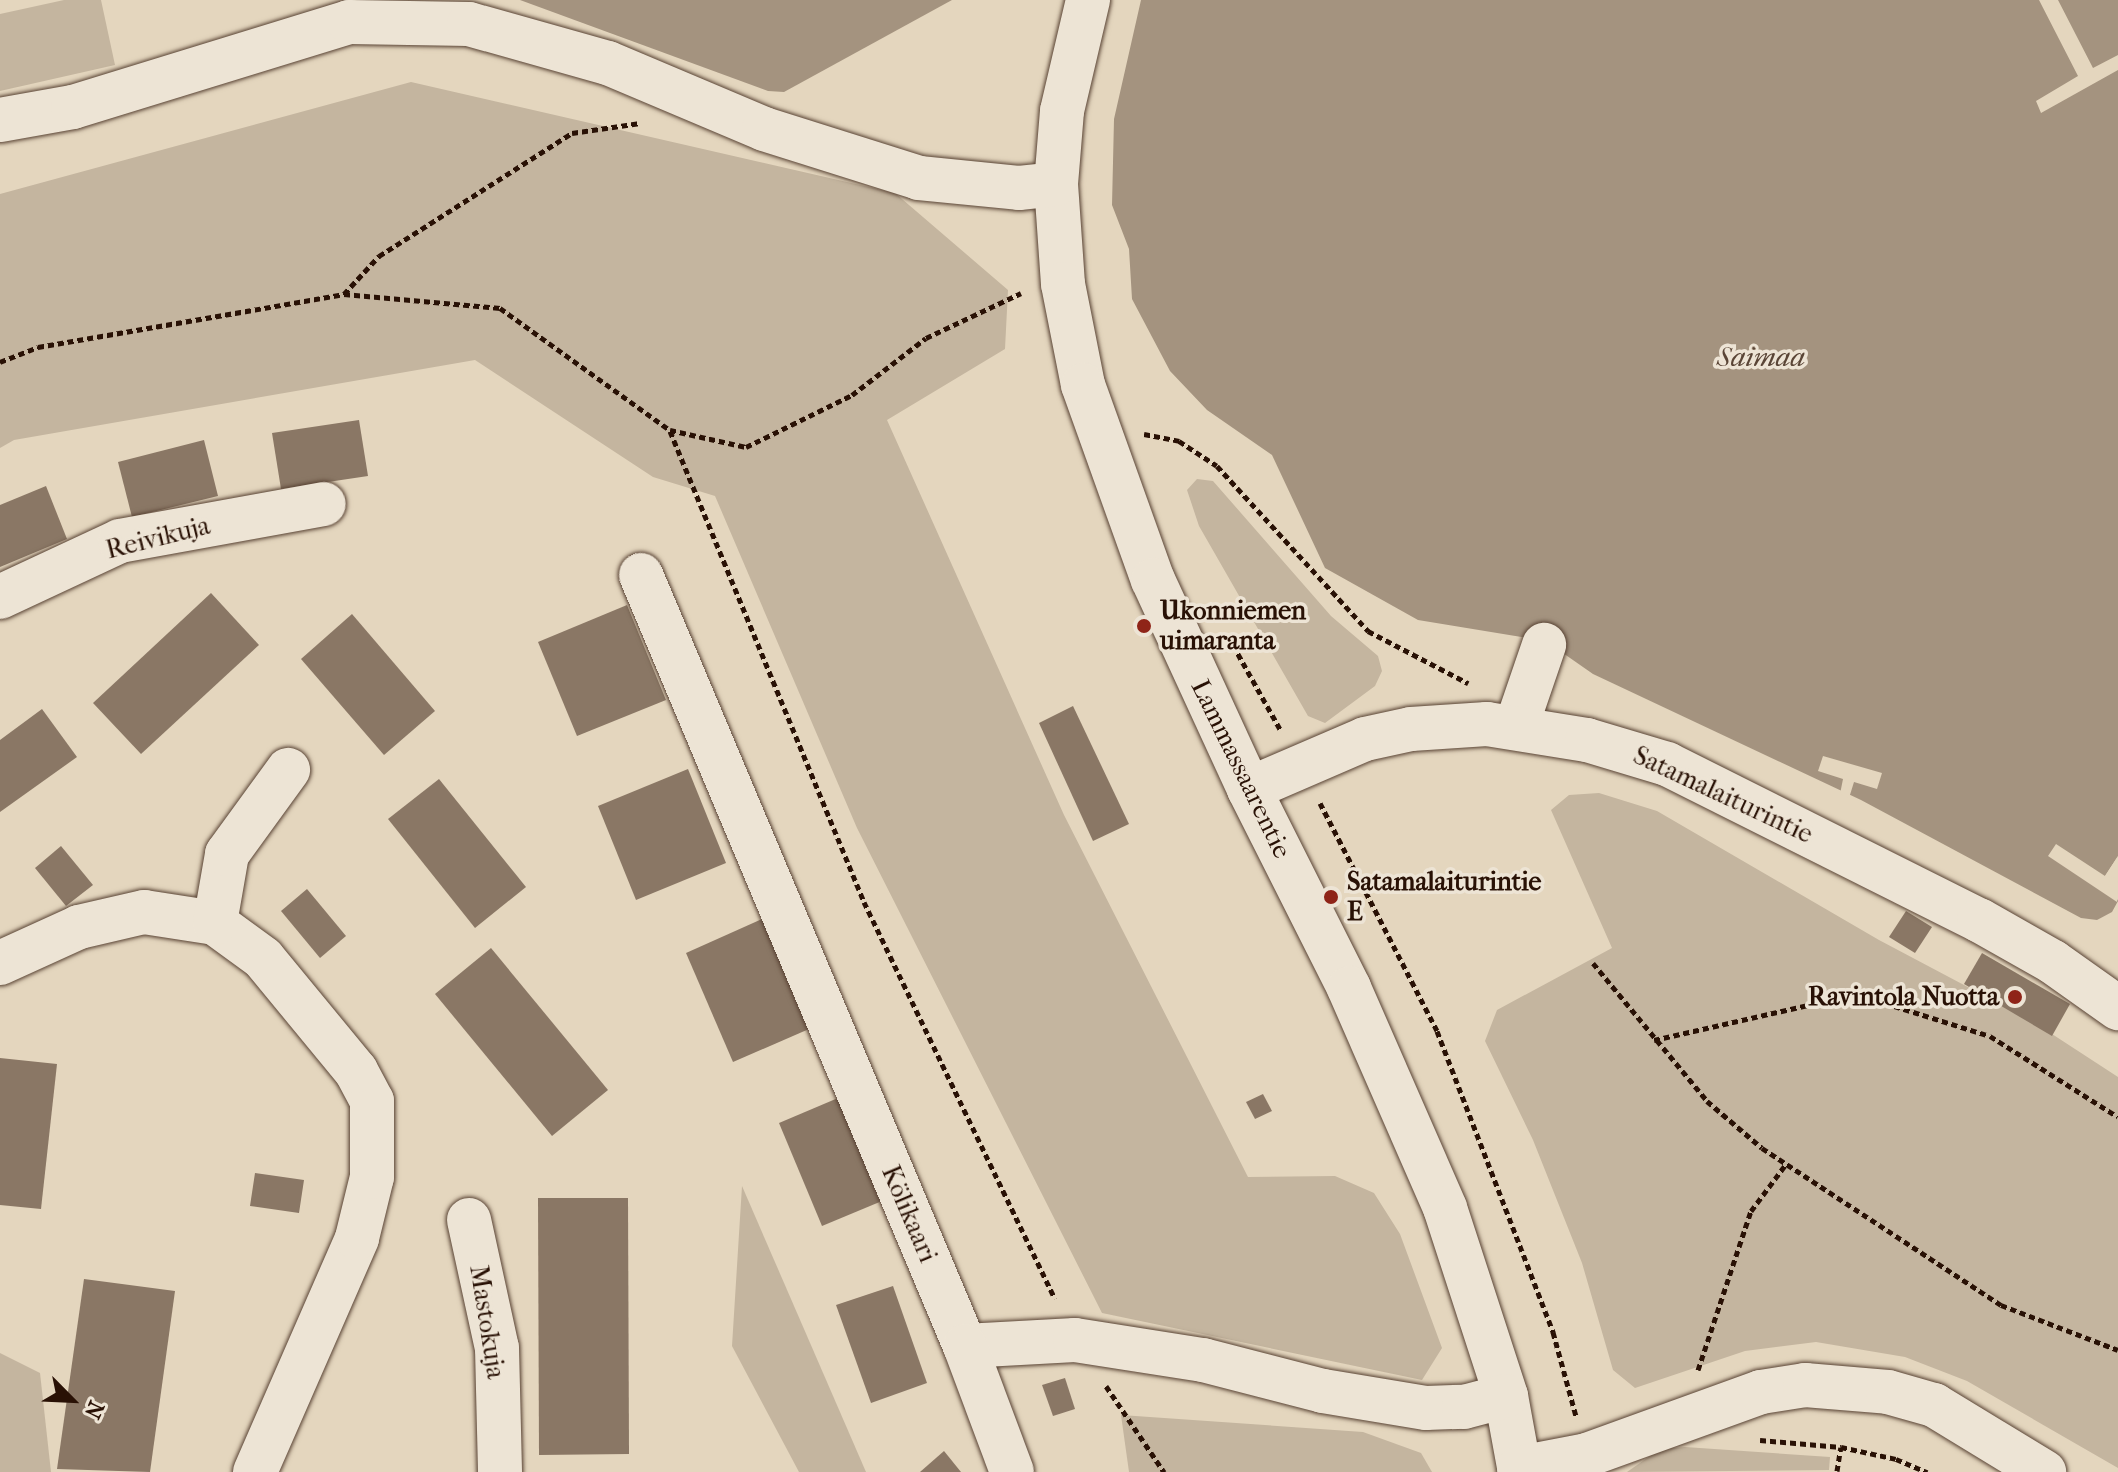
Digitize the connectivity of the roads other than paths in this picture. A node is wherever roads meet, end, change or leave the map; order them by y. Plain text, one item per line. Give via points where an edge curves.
1 (1088, 0) edge
2 (0, 120) edge
3 (1056, 184) junction
4 (324, 504) dead end
5 (641, 575) dead end
6 (0, 597) edge
7 (1544, 645) dead end
8 (1516, 727) junction
9 (288, 770) dead end
10 (1249, 789) junction
11 (215, 923) junction
12 (0, 963) edge
13 (2118, 1008) edge
14 (469, 1220) dead end
15 (965, 1346) junction
16 (1506, 1396) junction
17 (1520, 1470) edge
18 (255, 1472) edge
19 (500, 1472) edge
20 (1012, 1472) edge
21 (2044, 1472) edge

1 - 3 street, Lammassaarentie via 1062,111
2 - 3 street via 73,107 349,22 469,24 608,63 764,129 919,178 1019,188
3 - 10 street, Lammassaarentie via 1063,284 1094,420 1153,580
4 - 6 street, Reivikuja via 120,541
5 - 15 street, Kölikaari
7 - 8 street
8 - 10 street, Satamalaiturintie via 1470,723 1365,739
8 - 13 street, Satamalaiturintie via 1587,740 1667,764 1979,920 2053,962
9 - 11 street via 227,854
10 - 16 street, Lammassaarentie via 1349,988 1417,1140 1476,1294
11 - 12 street via 144,912 79,927
11 - 18 street via 263,958 333,1037 372,1101 372,1177 357,1238
14 - 19 street, Mastokuja via 497,1348
15 - 16 street via 1075,1340 1203,1360 1323,1391 1426,1408 1464,1407
15 - 20 street, Kölikaari
16 - 17 street, Lammassaarentie
17 - 21 street via 1587,1455 1761,1392 1805,1385 1876,1390 1934,1405

